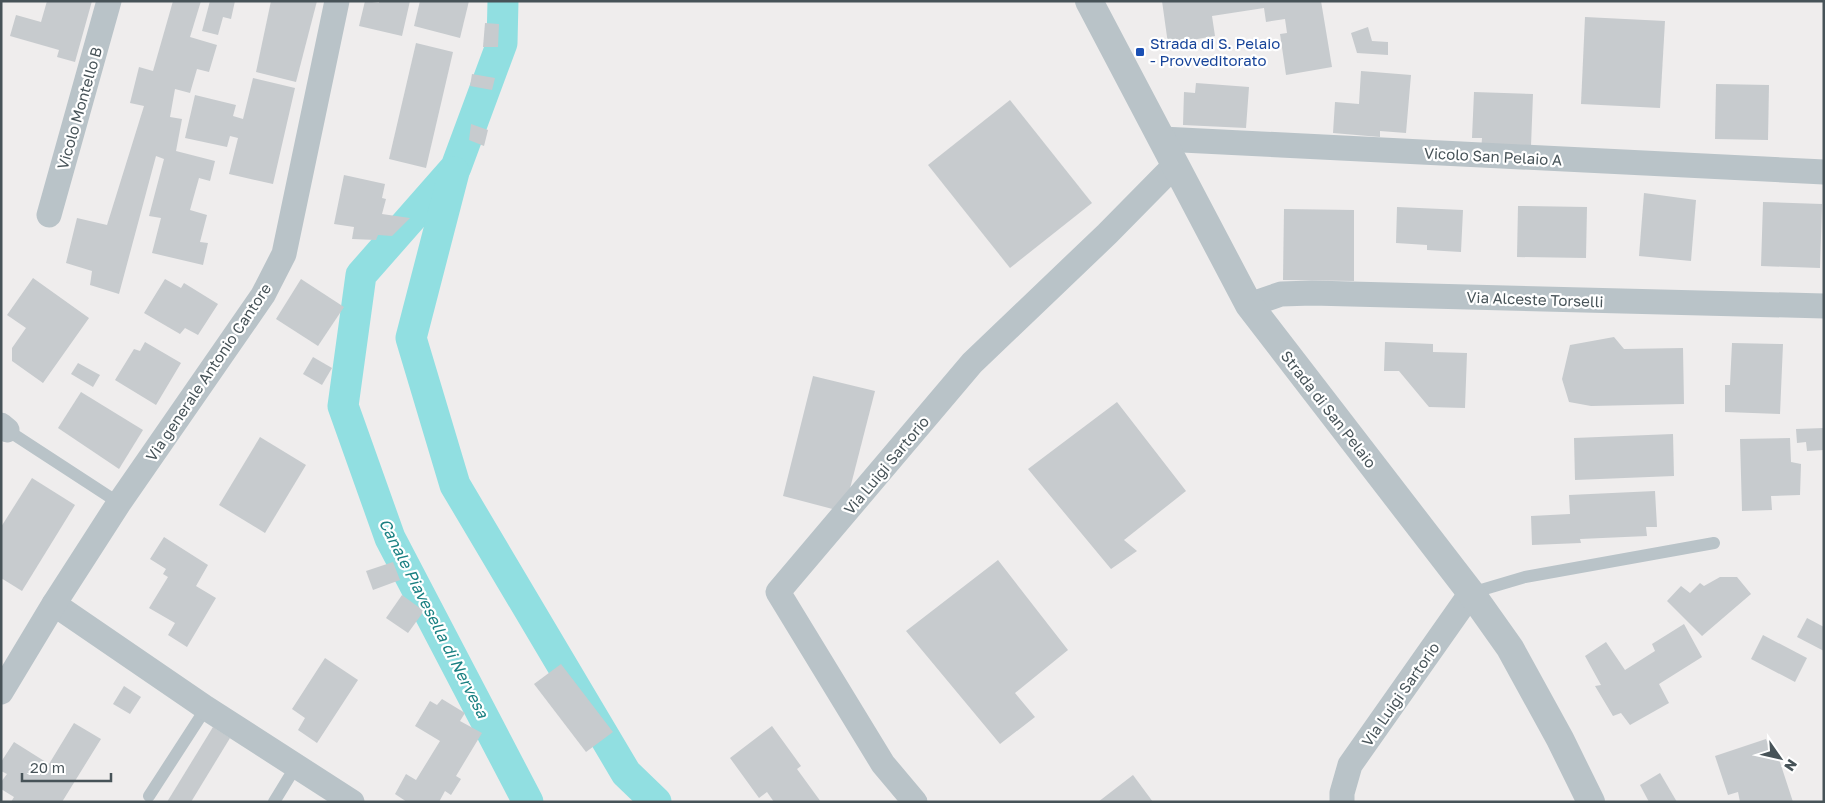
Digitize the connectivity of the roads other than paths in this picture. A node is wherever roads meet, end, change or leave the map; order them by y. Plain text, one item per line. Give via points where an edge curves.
1 (108, 1) edge
2 (337, 1) edge
3 (1088, 1) edge
4 (1162, 139) junction
5 (1175, 165) junction
6 (1824, 172) edge
7 (49, 214) dead end
8 (1249, 305) junction
9 (1824, 306) edge
10 (4, 428) edge
11 (118, 503) junction
12 (1714, 542) dead end
13 (1471, 593) junction
14 (54, 604) junction
15 (1, 692) edge
16 (206, 708) junction
17 (296, 766) junction
18 (149, 796) dead end
19 (274, 802) edge
20 (352, 802) edge
21 (915, 802) edge
22 (1342, 802) edge
23 (1591, 802) edge

1 - 7 street, Vicolo Montello B
2 - 11 street, Via generale Antonio Cantore via 284,254 264,295
3 - 4 street, Strada di San Pelaio
4 - 5 street, Strada di San Pelaio
4 - 6 street, Vicolo San Pelaio A
5 - 8 street, Strada di San Pelaio
5 - 21 street, Via Luigi Sartorio via 972,363 778,592 883,764
8 - 9 street, Via Alceste Torselli via 1281,294 1312,292
8 - 13 street, Strada di San Pelaio
10 - 11 lane
11 - 14 street, Via generale Antonio Cantore
12 - 13 lane via 1525,577
13 - 22 street, Via Luigi Sartorio via 1350,765
13 - 23 street, Strada di San Pelaio via 1510,648
14 - 15 street, Via generale Antonio Cantore
14 - 16 street
16 - 17 street
16 - 18 lane
17 - 19 lane
17 - 20 street

